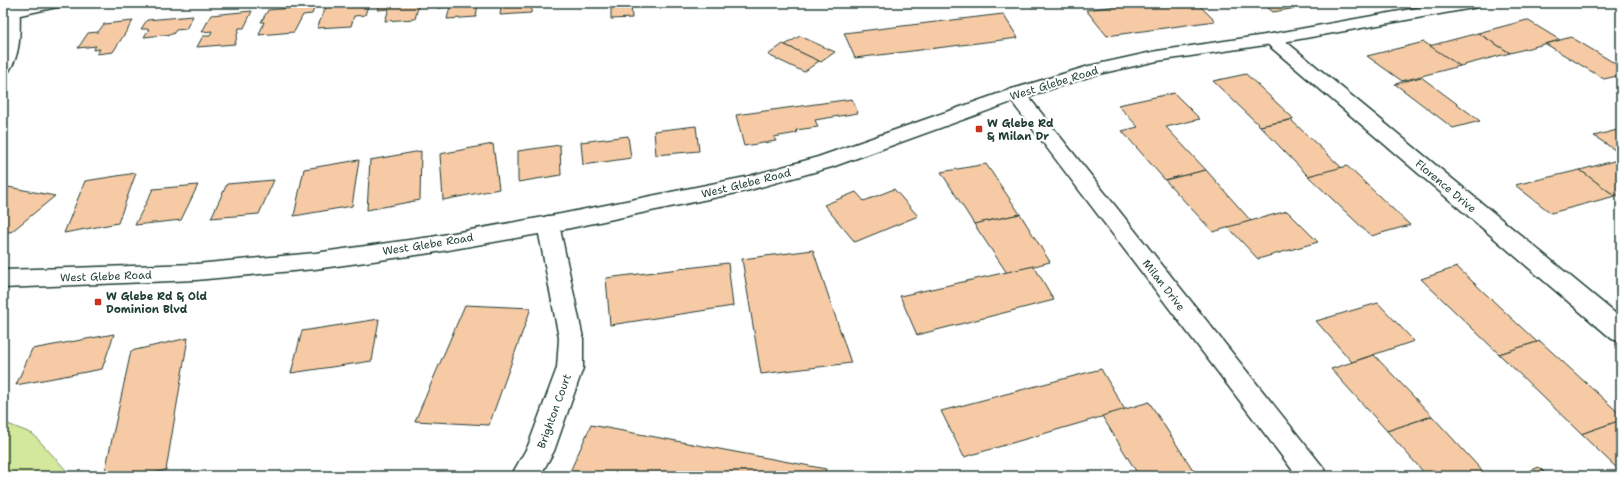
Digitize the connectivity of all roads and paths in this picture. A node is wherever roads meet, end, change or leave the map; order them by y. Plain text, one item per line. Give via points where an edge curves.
1 (56, 3) edge
2 (1473, 3) edge
3 (12, 7) edge
4 (1272, 39) junction
5 (3, 67) edge
6 (1016, 94) junction
7 (548, 224) junction
8 (3, 279) edge
9 (1621, 332) edge
10 (525, 476) edge
11 (1313, 476) edge

1 - 3 main road
2 - 4 main road, West Glebe Road
3 - 5 main road via 10,50
4 - 6 main road, West Glebe Road via 1157,56 1052,82
4 - 9 main road, Florence Drive
6 - 7 main road, West Glebe Road via 825,162 753,182
6 - 11 main road, Milan Drive
7 - 8 main road, West Glebe Road via 431,245 307,262 196,272
7 - 10 main road, Brighton Court via 571,338 570,368 540,450

